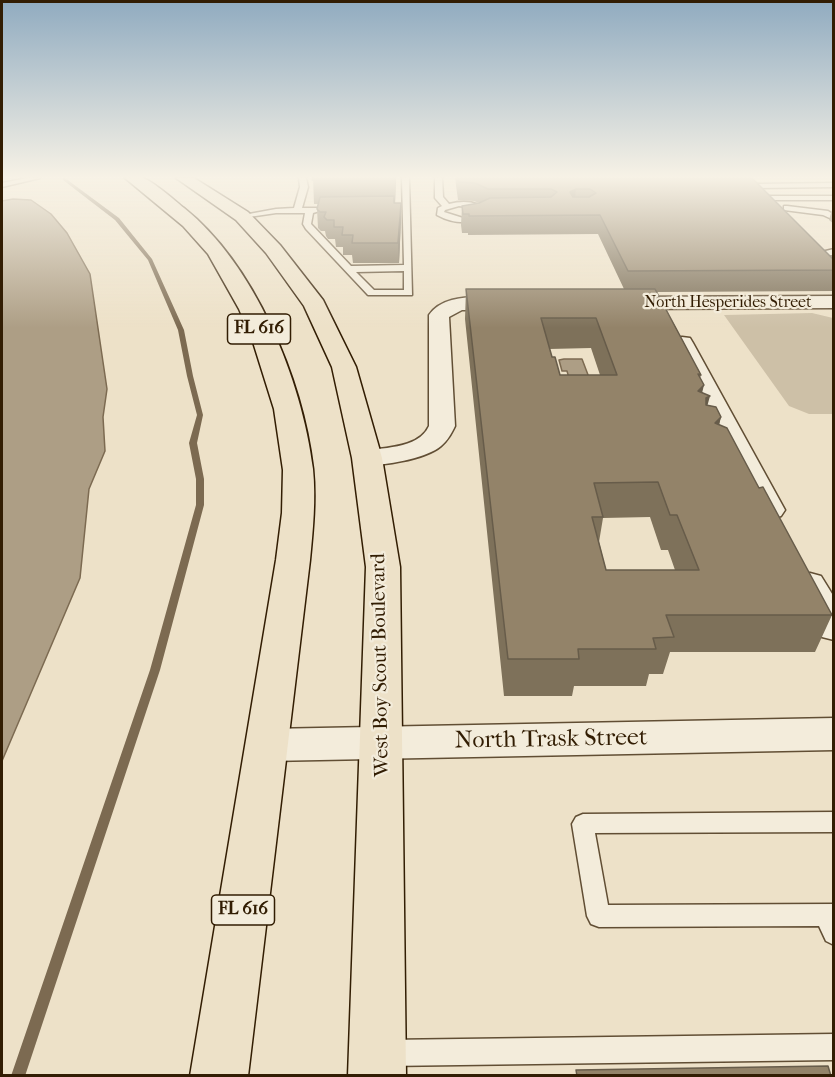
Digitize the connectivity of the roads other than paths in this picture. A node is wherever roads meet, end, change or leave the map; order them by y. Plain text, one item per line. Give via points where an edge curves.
1 (195, 228) edge
2 (254, 228) edge
3 (310, 228) edge
4 (408, 228) edge
5 (806, 238) edge
6 (827, 252) edge
7 (834, 266) edge
8 (408, 268) junction
9 (349, 269) junction
10 (834, 302) edge
11 (605, 303) edge
12 (661, 303) junction
13 (523, 304) edge
14 (368, 458) junction
15 (785, 537) edge
16 (801, 567) edge
17 (834, 628) edge
18 (834, 734) edge
19 (383, 744) junction
20 (268, 745) junction
21 (834, 822) edge
22 (831, 921) edge
23 (834, 1047) edge
24 (377, 1064) edge
25 (219, 1076) edge

1 - 20 main road, FL 616 via 222,261 254,315 274,368 298,470 296,523
2 - 14 main road, West Boy Scout Boulevard / FL 616 via 315,305 344,367
3 - 9 lane
4 - 8 lane
5 - 6 street
6 - 7 street
8 - 9 lane
8 - 9 lane via 409,293 371,293
10 - 12 street, North Hesperides Street
11 - 12 street, North Hesperides Street
12 - 15 street via 727,438
13 - 14 street via 464,304 443,310 439,315 440,434 435,441 420,447
14 - 19 main road, West Boy Scout Boulevard / FL 616 via 383,567
16 - 17 street
18 - 19 street, North Trask Street
19 - 20 street, North Trask Street
19 - 24 main road, West Boy Scout Boulevard / FL 616
20 - 25 main road, FL 616
21 - 22 lane via 584,824 600,916
23 - 24 lane

